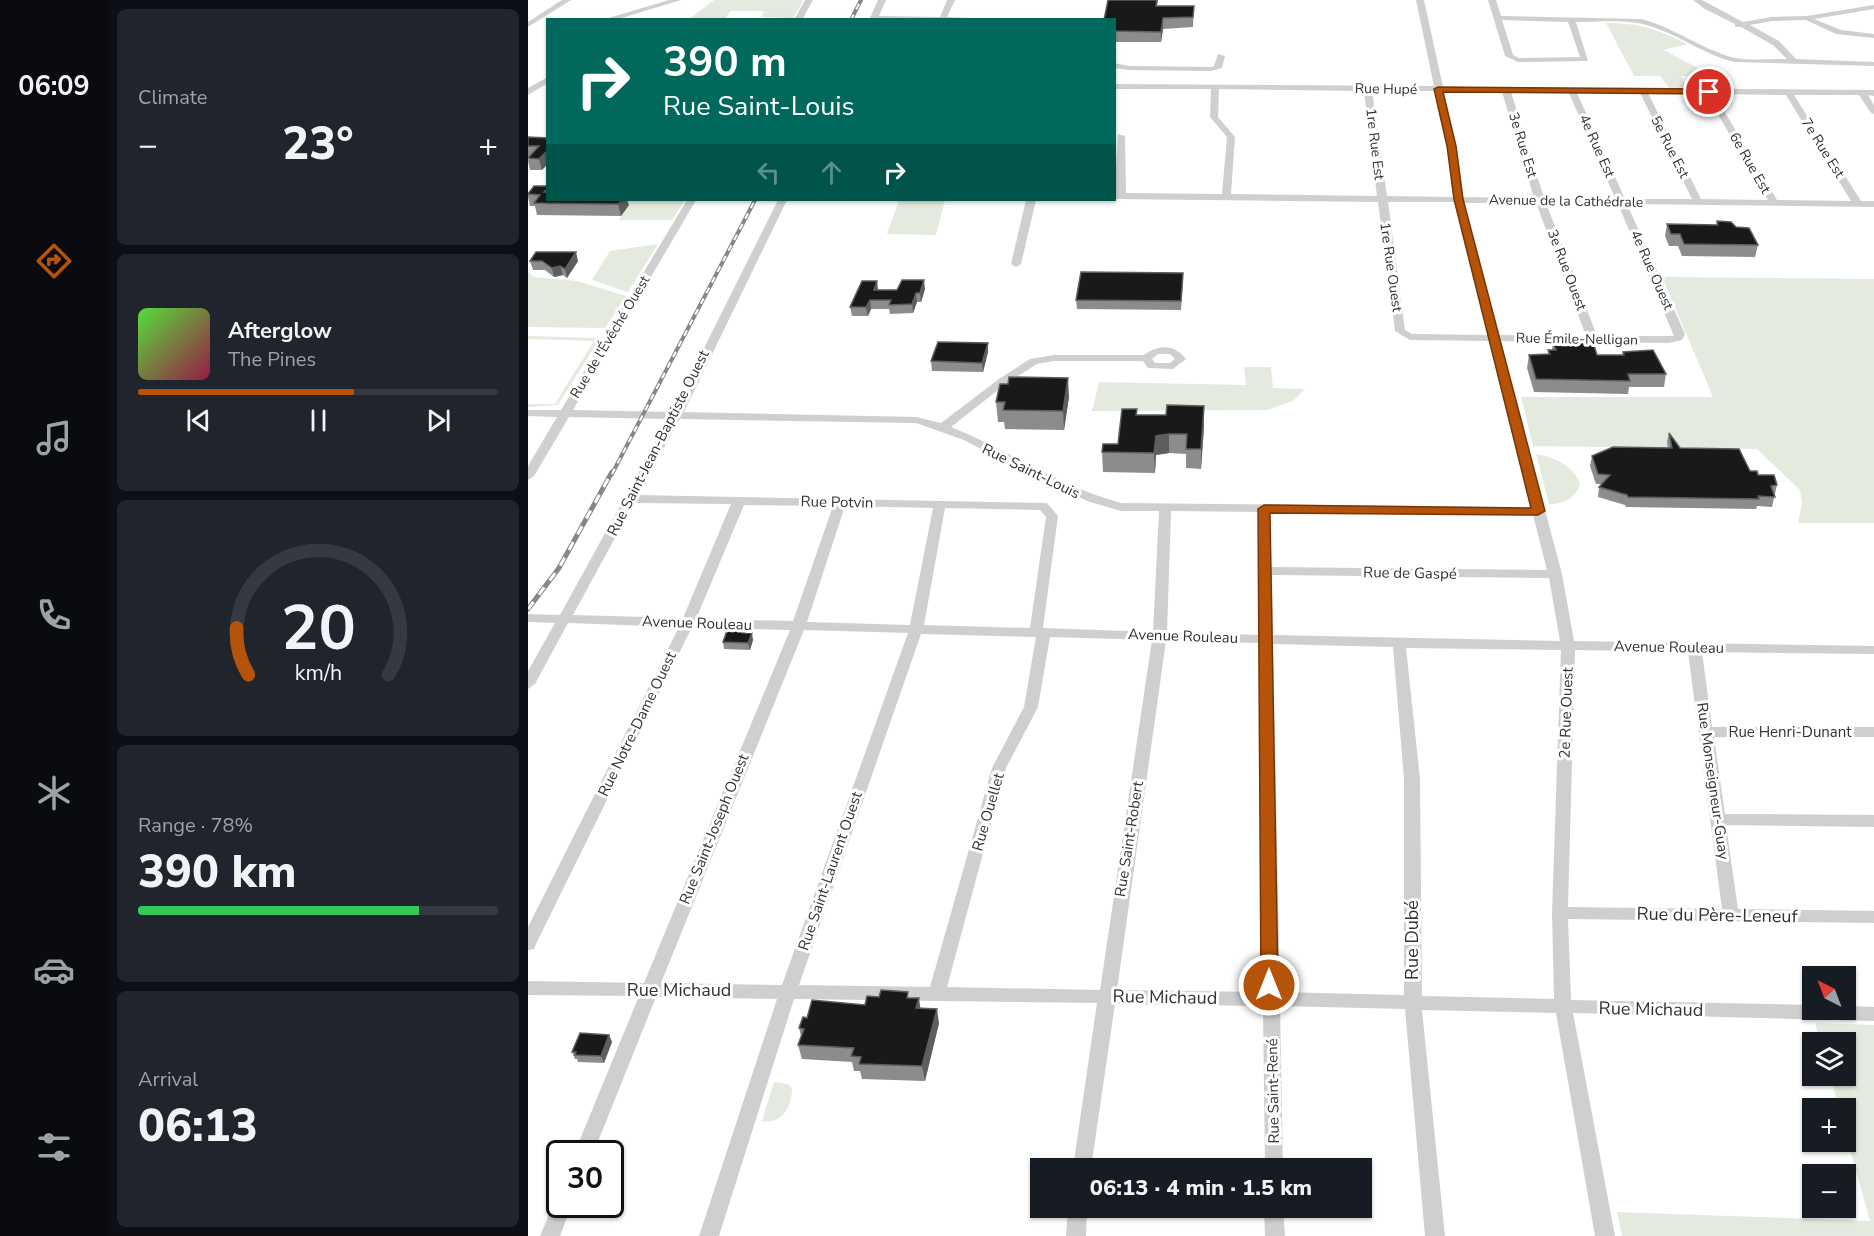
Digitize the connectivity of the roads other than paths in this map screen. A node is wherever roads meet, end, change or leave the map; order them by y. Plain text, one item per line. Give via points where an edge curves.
1 (567, 0) edge
2 (644, 0) edge
3 (677, 0) edge
4 (817, 0) edge
5 (951, 0) edge
6 (1420, 0) edge
7 (1492, 0) edge
8 (1697, 0) edge
9 (809, 1) edge
10 (878, 1) edge
11 (656, 5) junction
12 (1874, 7) edge
13 (637, 11) junction
14 (612, 18) edge
15 (642, 18) edge
16 (799, 18) edge
17 (874, 18) edge
18 (942, 18) edge
19 (1498, 18) junction
20 (1807, 18) junction
21 (1571, 19) junction
22 (528, 25) edge
23 (1738, 25) junction
24 (546, 26) dead end
25 (1874, 36) edge
26 (1221, 56) dead end
27 (1793, 61) junction
28 (1874, 64) edge
29 (1116, 65) edge
30 (546, 80) edge
31 (528, 81) edge
32 (1116, 86) edge
33 (1215, 87) junction
34 (1368, 89) junction
35 (1438, 89) junction
36 (1506, 90) junction
37 (1572, 91) junction
38 (1643, 91) junction
39 (528, 92) edge
40 (1709, 92) junction
41 (1789, 93) junction
42 (1862, 93) junction
43 (1874, 93) edge
44 (1874, 111) edge
45 (1121, 136) dead end
46 (1118, 196) edge
47 (1226, 197) junction
48 (1382, 198) junction
49 (1458, 199) junction
50 (691, 201) edge
51 (783, 201) edge
52 (1031, 201) edge
53 (1540, 201) junction
54 (1622, 202) junction
55 (1698, 202) junction
56 (1774, 203) junction
57 (1858, 204) junction
58 (1874, 204) edge
59 (1016, 264) dead end
60 (1403, 334) joint
61 (1495, 338) junction
62 (1678, 338) joint
63 (1593, 340) junction
64 (1146, 358) dead end
65 (528, 413) edge
66 (565, 413) junction
67 (677, 414) junction
68 (944, 427) junction
69 (528, 476) edge
70 (630, 499) junction
71 (739, 501) junction
72 (840, 502) junction
73 (940, 504) junction
74 (1043, 506) joint
75 (1165, 508) junction
76 (1264, 509) junction
77 (1538, 511) junction
78 (1266, 571) junction
79 (1555, 574) junction
80 (528, 618) edge
81 (566, 619) junction
82 (688, 622) junction
83 (799, 625) junction
84 (916, 629) junction
85 (1040, 633) junction
86 (1160, 634) junction
87 (1266, 640) junction
88 (1399, 643) junction
89 (1568, 646) junction
90 (1694, 647) junction
91 (1874, 650) edge
92 (528, 684) edge
93 (1706, 732) junction
94 (1874, 732) edge
95 (1718, 819) junction
96 (1874, 821) edge
97 (1560, 913) junction
98 (1731, 915) junction
99 (1874, 917) edge
100 (528, 944) edge
101 (528, 988) edge
102 (648, 991) junction
103 (788, 991) junction
104 (937, 994) junction
105 (1105, 996) junction
106 (1271, 999) junction
107 (1413, 1003) junction
108 (1563, 1006) junction
109 (1874, 1014) edge
110 (589, 1140) edge
111 (1083, 1158) edge
112 (1274, 1158) edge
113 (557, 1218) edge
114 (1078, 1218) edge
115 (1275, 1218) edge
116 (550, 1236) edge
117 (709, 1236) edge
118 (1077, 1236) edge
119 (1275, 1236) edge
120 (1435, 1236) edge
121 (1605, 1236) edge

1 - 22 street
2 - 11 street
3 - 11 street
4 - 9 street
5 - 18 street
6 - 35 street, 2e Rue Ouest
7 - 19 street
8 - 23 street
9 - 16 street
10 - 17 street
11 - 13 street
12 - 20 street
13 - 14 street
13 - 15 street
19 - 21 street
19 - 21 street via 1509,57 1581,61 1586,57
20 - 23 street
20 - 25 street via 1834,32
21 - 27 street via 1641,21 1725,58 1747,62
22 - 24 street
23 - 27 street via 1778,45
26 - 29 street via 1218,68 1211,69
27 - 28 street
30 - 31 street
30 - 39 street
32 - 33 street, Rue Hupé
33 - 34 street, Rue Hupé
33 - 47 street via 1214,117 1231,137
34 - 35 street, Rue Hupé
34 - 48 street, 1re Rue Est
35 - 36 street, Rue Hupé
35 - 49 street, 2e Rue Ouest
36 - 37 street, Rue Hupé
36 - 53 street, 3e Rue Est
37 - 38 street, Rue Hupé
37 - 54 street, 4e Rue Est
38 - 40 street, Rue Hupé
38 - 55 street, 5e Rue Est
40 - 41 street, Rue Hupé
40 - 56 street, 6e Rue Est
41 - 42 street, Rue Hupé
41 - 57 street, 7e Rue Est
42 - 43 street, Rue Hupé
42 - 44 street
45 - 46 street
46 - 47 street, Avenue de la Cathédrale
47 - 48 street, Avenue de la Cathédrale
48 - 49 street, Avenue de la Cathédrale
48 - 60 street, 1re Rue Ouest
49 - 53 street, Avenue de la Cathédrale
49 - 61 street, 2e Rue Ouest
50 - 66 street, Rue de l'Évêché Ouest
51 - 67 street, Rue Saint-Jean-Baptiste Ouest
52 - 59 street
53 - 54 street, Avenue de la Cathédrale
53 - 63 street, 3e Rue Ouest
54 - 55 street, Avenue de la Cathédrale
54 - 62 street, 4e Rue Ouest via 1680,334
55 - 56 street, Avenue de la Cathédrale
56 - 57 street, Avenue de la Cathédrale
57 - 58 street, Avenue de la Cathédrale
60 - 61 street, Rue Émile-Nelligan
61 - 63 street, Rue Émile-Nelligan
61 - 77 street, 2e Rue Ouest
62 - 63 street, Rue Émile-Nelligan
64 - 68 street via 1054,358 1034,362
65 - 66 street, Rue Saint-Louis
66 - 67 street, Rue Saint-Louis
66 - 69 street, Rue de l'Évêché Ouest
67 - 68 street, Rue Saint-Louis via 902,418
67 - 70 street, Rue Saint-Jean-Baptiste Ouest
68 - 75 street, Rue Saint-Louis via 1077,495 1121,507
70 - 71 street, Rue Potvin
70 - 81 street, Rue Saint-Jean-Baptiste Ouest
71 - 72 street, Rue Potvin
71 - 82 street, Rue Notre-Dame Ouest
72 - 73 street, Rue Potvin
72 - 83 street, Rue Saint-Joseph Ouest
73 - 74 street, Rue Potvin
73 - 84 street, Rue Saint-Laurent Ouest
74 - 85 street, Rue Ouellet via 1052,516
75 - 76 street, Rue Saint-Louis
75 - 86 street, Rue Saint-Robert
76 - 77 street, Rue Saint-Louis
76 - 78 street, Rue Saint-René
77 - 79 street, 2e Rue Ouest
78 - 79 street, Rue de Gaspé
78 - 87 street, Rue Saint-René
79 - 89 street, 2e Rue Ouest
80 - 81 street, Avenue Rouleau
81 - 82 street, Avenue Rouleau
81 - 92 street, Rue Saint-Jean-Baptiste Ouest
82 - 83 street, Avenue Rouleau
82 - 100 street, Rue Notre-Dame Ouest
83 - 84 street, Avenue Rouleau
83 - 102 street, Rue Saint-Joseph Ouest
84 - 85 street, Avenue Rouleau
84 - 103 street, Rue Saint-Laurent Ouest
85 - 86 street, Avenue Rouleau
85 - 104 street, Rue Ouellet via 1031,706 999,768
86 - 87 street, Avenue Rouleau
86 - 105 street, Rue Saint-Robert
87 - 88 street, Avenue Rouleau
87 - 106 street, Rue Saint-René
88 - 89 street, Avenue Rouleau
88 - 107 street, Rue Dubé via 1412,779
89 - 90 street, Avenue Rouleau
89 - 97 street, 2e Rue Ouest
90 - 91 street, Avenue Rouleau
90 - 93 street, Rue Monseigneur-Guay
93 - 94 street, Rue Henri-Dunant
93 - 95 street, Rue Monseigneur-Guay
95 - 96 street
95 - 98 street, Rue Monseigneur-Guay
97 - 98 street, Rue du Père-Leneuf
97 - 108 street, 2e Rue Ouest
98 - 99 street, Rue du Père-Leneuf
101 - 102 street, Rue Michaud
102 - 103 street, Rue Michaud
102 - 110 street, Rue Saint-Joseph Ouest
103 - 104 street, Rue Michaud
103 - 117 street, Rue Saint-Laurent Ouest
104 - 105 street, Rue Michaud
105 - 106 street, Rue Michaud
105 - 111 street, Rue Saint-Robert
106 - 107 street, Rue Michaud
106 - 112 street, Rue Saint-René
107 - 108 street, Rue Michaud
107 - 120 street, Rue Dubé
108 - 109 street, Rue Michaud
108 - 121 street, 2e Rue Ouest
113 - 116 street
114 - 118 street
115 - 119 street

